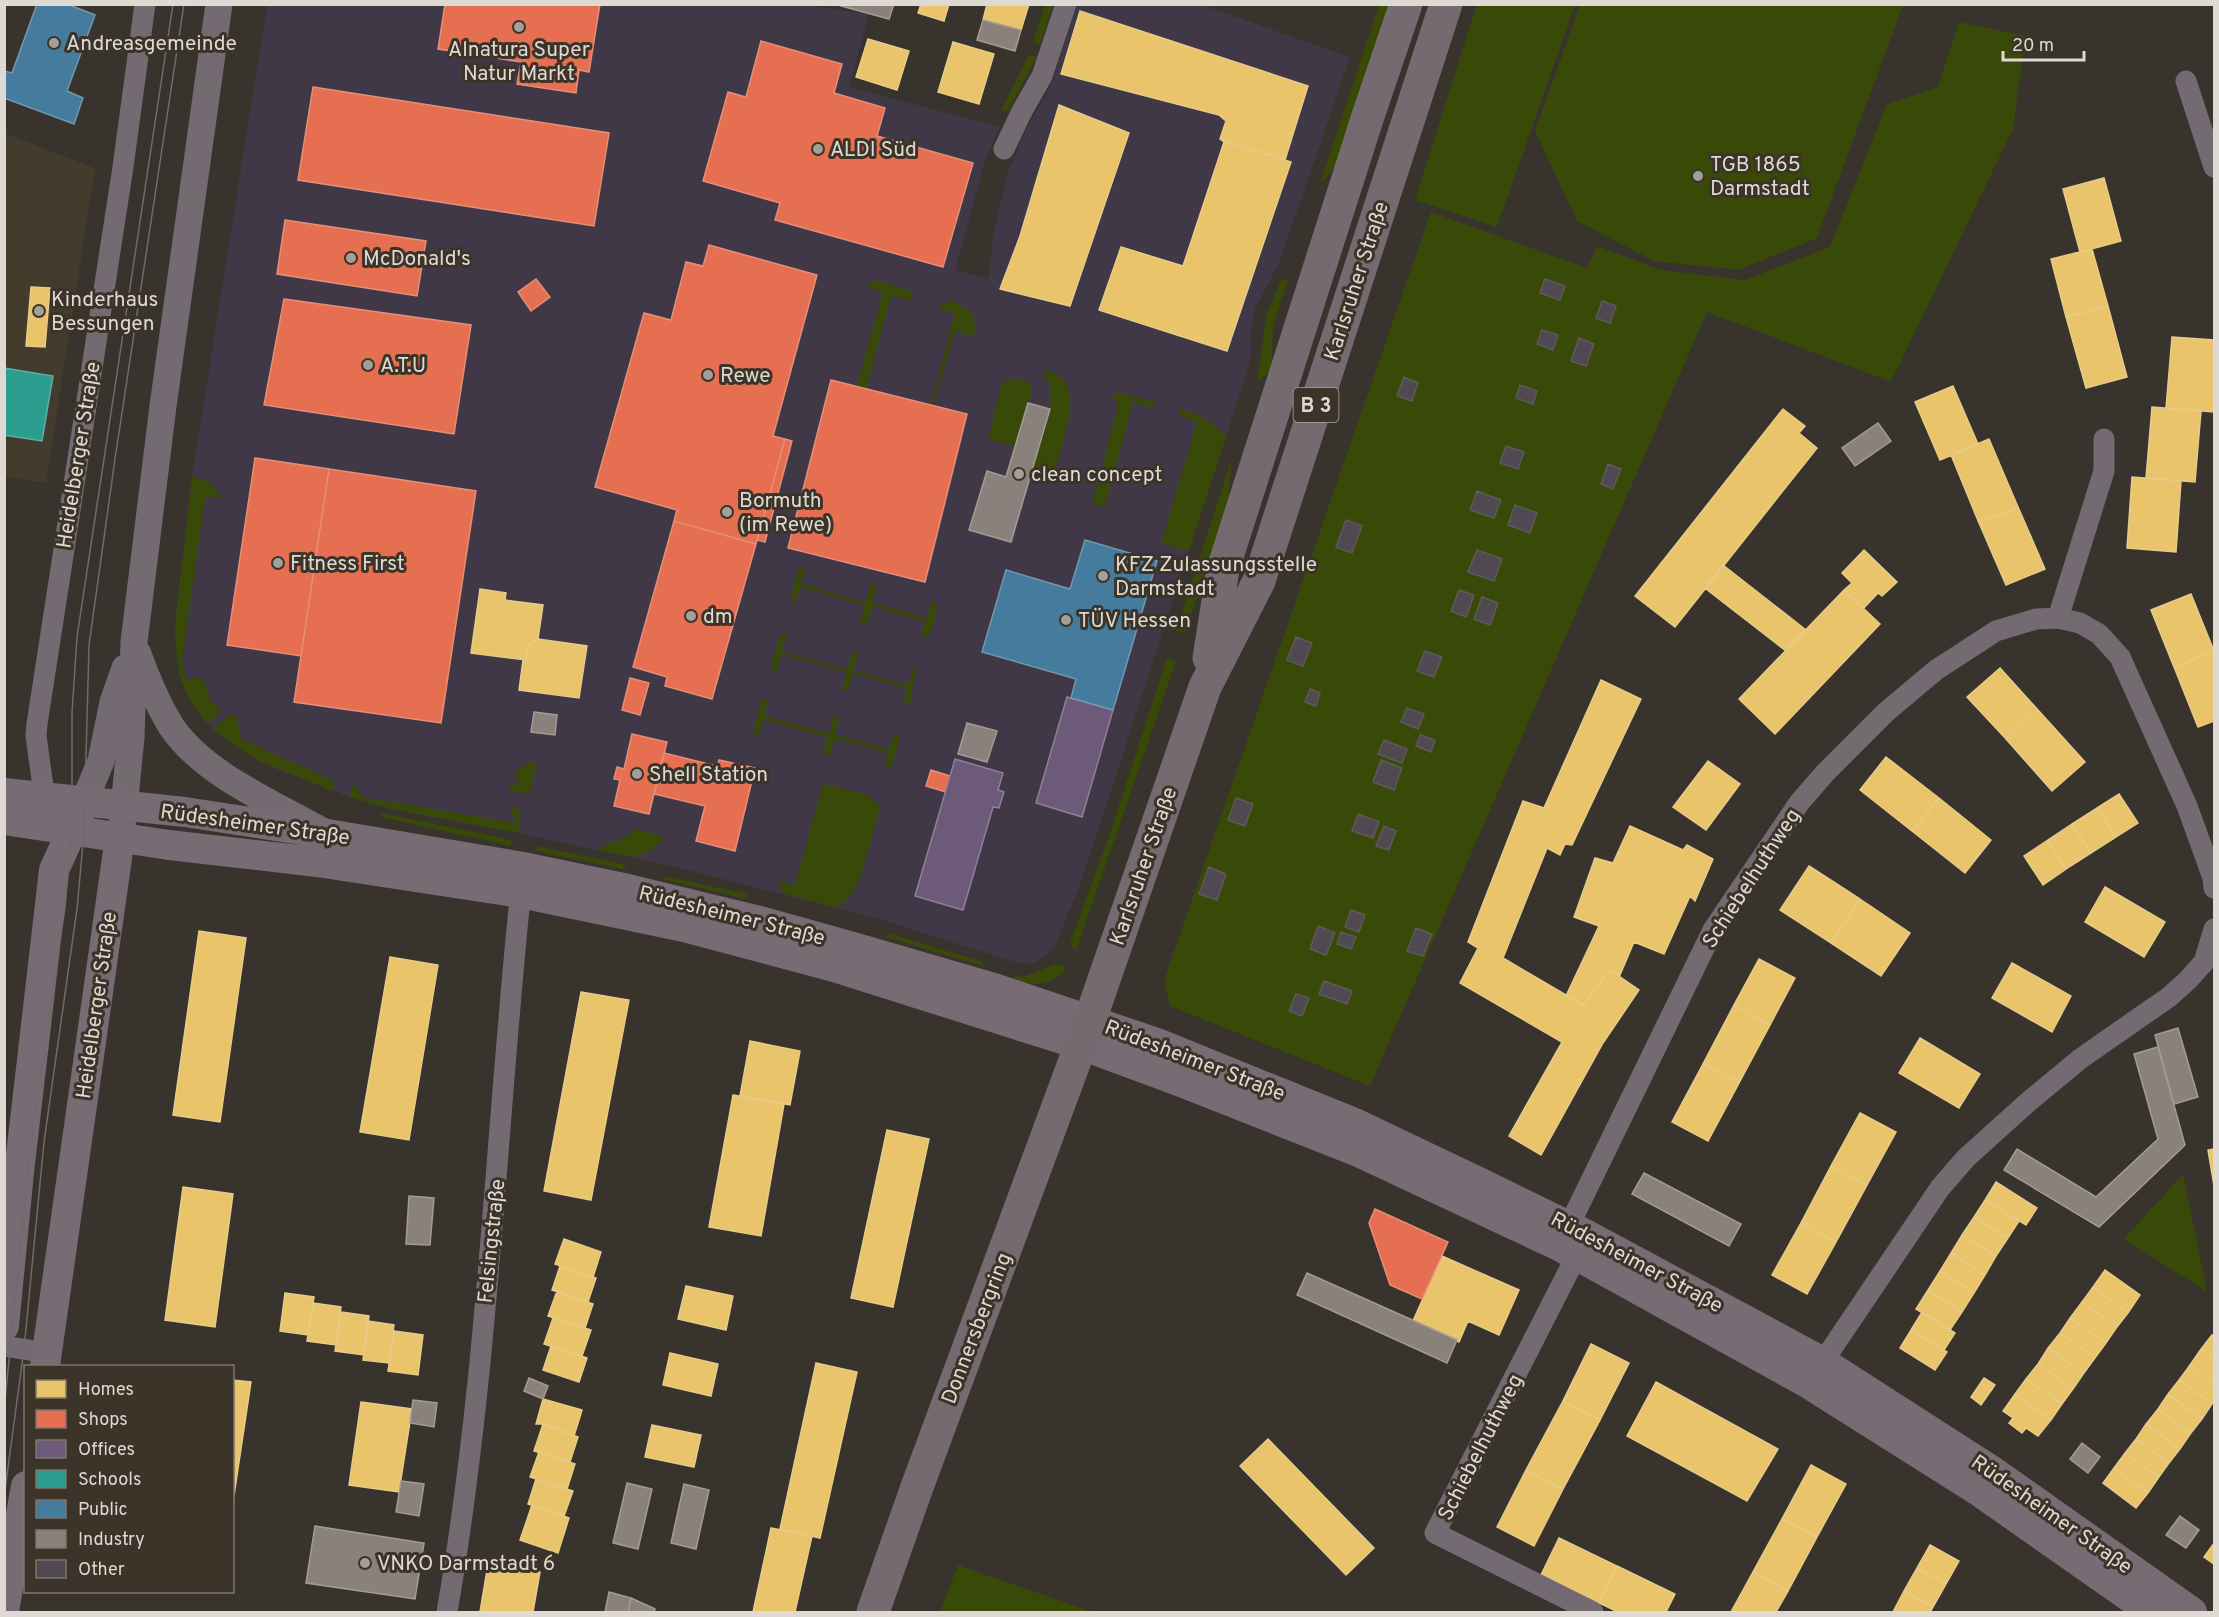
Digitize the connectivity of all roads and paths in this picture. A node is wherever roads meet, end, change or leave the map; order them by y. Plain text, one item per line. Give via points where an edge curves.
1 (145, 4) edge
2 (219, 4) edge
3 (1066, 4) edge
4 (1406, 4) edge
5 (1446, 4) edge
6 (2186, 81) dead end
7 (1004, 149) dead end
8 (2214, 167) edge
9 (2104, 439) dead end
10 (2058, 618) junction
11 (134, 642) junction
12 (1205, 687) junction
13 (4, 793) edge
14 (44, 797) junction
15 (84, 802) junction
16 (125, 806) junction
17 (4, 820) edge
18 (60, 828) junction
19 (328, 834) junction
20 (120, 837) junction
21 (522, 880) junction
22 (2214, 888) edge
23 (2214, 929) edge
24 (1086, 1032) junction
25 (1573, 1241) junction
26 (4, 1326) edge
27 (30, 1354) edge
28 (1816, 1373) junction
29 (24, 1497) edge
30 (4, 1611) edge
31 (447, 1612) edge
32 (873, 1612) edge
33 (1593, 1612) edge
34 (2151, 1612) edge
35 (2192, 1612) edge

1 - 14 street, Heidelberger Straße via 37,724
2 - 11 street, Heidelberger Straße
3 - 7 street via 1042,76
4 - 12 main road, Karlsruher Straße / B 3 via 1223,569
5 - 12 main road, Karlsruher Straße / B 3 via 1259,580
6 - 8 street
9 - 10 street via 2104,471
10 - 22 street, Schiebelhuthweg via 2080,623 2099,634 2120,657 2187,806
10 - 25 street, Schiebelhuthweg via 2036,619 1996,631 1936,670 1886,712 1799,803 1713,930
11 - 15 street, Heidelberger Straße via 113,702 100,761
11 - 16 street, Heidelberger Straße
11 - 19 street via 157,700 187,745 235,782
12 - 24 main road, Karlsruher Straße / B 3
13 - 14 main road, Rüdesheimer Straße
14 - 15 main road, Rüdesheimer Straße
14 - 18 street, Heidelberger Straße
15 - 16 main road, Rüdesheimer Straße
15 - 18 main road, Heidelberger Straße
16 - 19 main road, Rüdesheimer Straße
16 - 20 street, Heidelberger Straße
17 - 18 main road, Rüdesheimer Straße
18 - 20 main road, Rüdesheimer Straße
18 - 26 main road, Heidelberger Straße
19 - 21 main road, Rüdesheimer Straße
20 - 21 main road, Rüdesheimer Straße via 317,862
20 - 27 main road, Heidelberger Straße
21 - 24 main road, Rüdesheimer Straße via 628,889 756,920 997,989
21 - 31 street, Felsingstraße via 496,1201 461,1532
23 - 28 street via 2205,962 2169,998 2080,1059 1966,1158 1940,1188
24 - 25 main road, Rüdesheimer Straße via 1157,1043 1357,1124
24 - 32 main road, Donnersbergring
25 - 28 main road, Rüdesheimer Straße
25 - 33 street, Schiebelhuthweg via 1435,1533
28 - 34 main road, Rüdesheimer Straße
28 - 35 main road, Rüdesheimer Straße via 1991,1470
29 - 30 main road

